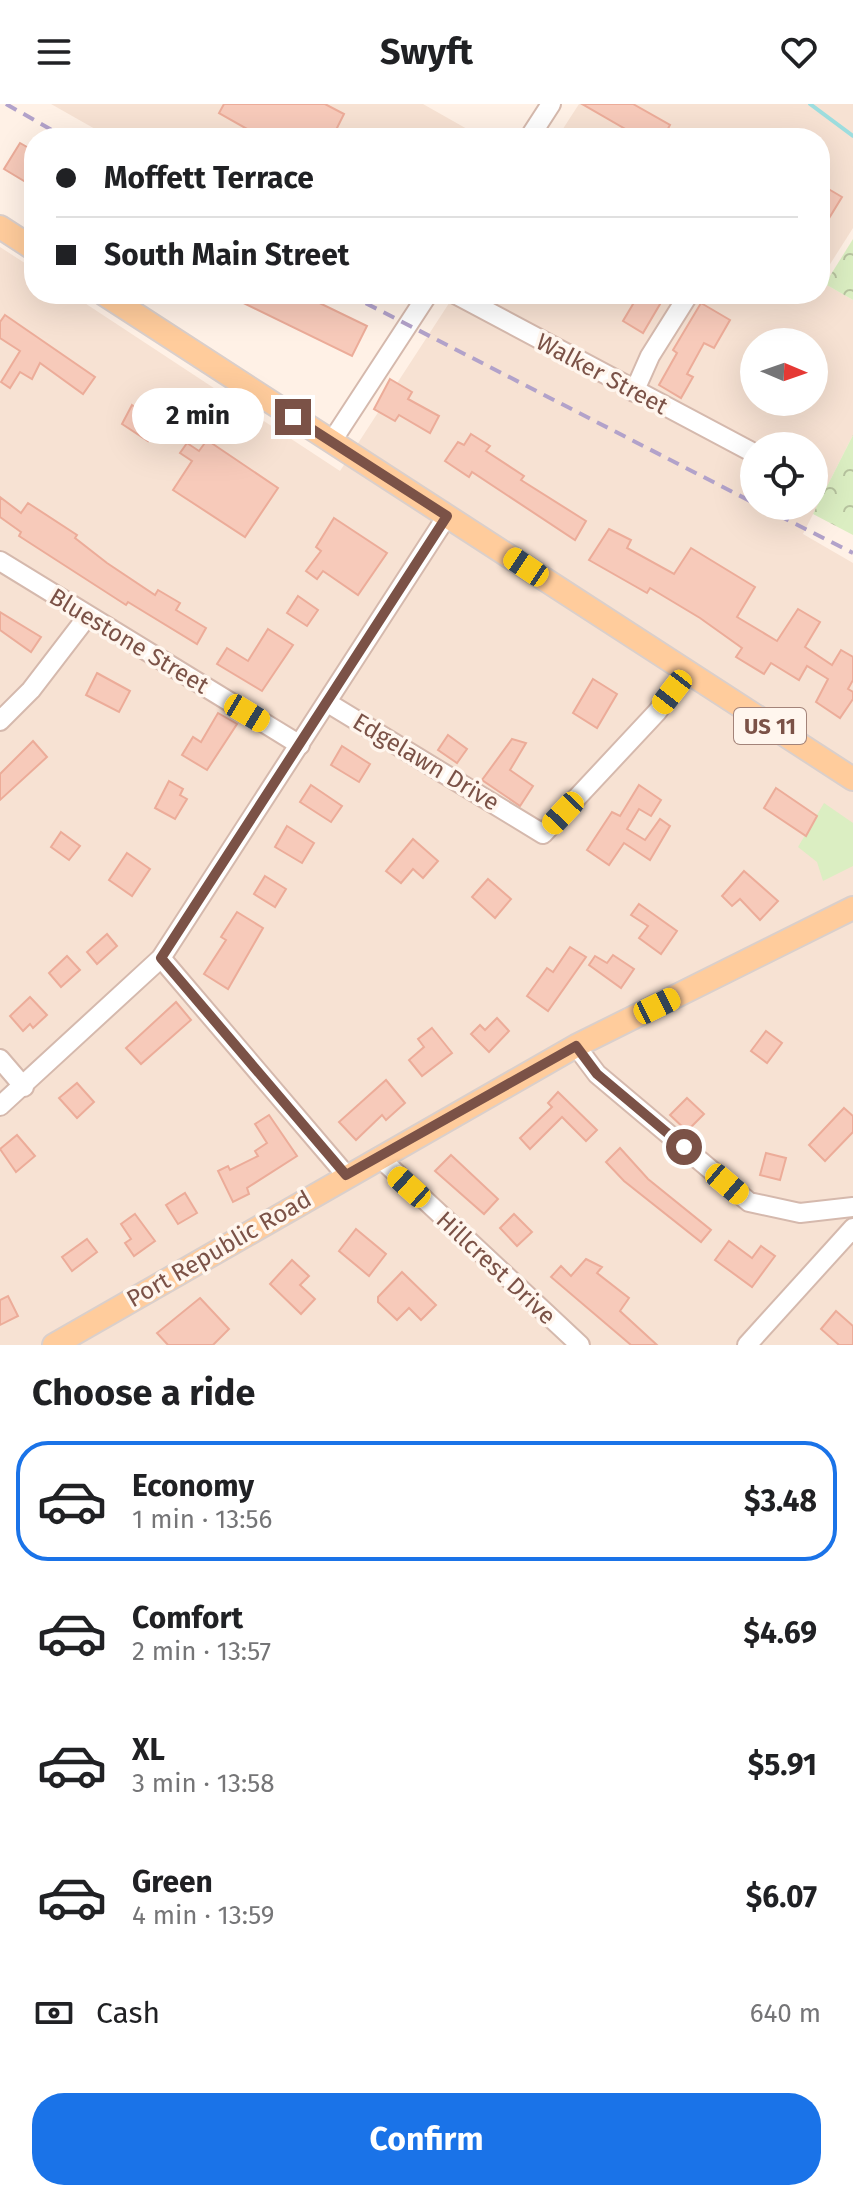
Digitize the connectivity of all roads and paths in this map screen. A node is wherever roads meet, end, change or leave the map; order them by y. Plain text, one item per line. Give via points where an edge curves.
1 (551, 104) edge
2 (535, 128) edge
3 (0, 227) edge
4 (24, 243) edge
5 (120, 304) edge
6 (421, 304) edge
7 (473, 304) edge
8 (683, 304) edge
9 (634, 392) junction
10 (332, 441) junction
11 (740, 446) edge
12 (447, 516) junction
13 (0, 561) edge
14 (87, 617) junction
15 (687, 672) junction
16 (328, 703) junction
17 (0, 721) edge
18 (300, 745) junction
19 (853, 779) edge
20 (853, 908) edge
21 (161, 958) junction
22 (576, 1046) junction
23 (0, 1059) edge
24 (24, 1087) junction
25 (0, 1106) edge
26 (379, 1157) junction
27 (346, 1175) junction
28 (853, 1207) edge
29 (853, 1228) edge
30 (54, 1345) edge
31 (580, 1345) edge
32 (747, 1345) edge

1 - 2 street
3 - 4 main road
5 - 10 main road, US 11
6 - 10 street
7 - 9 street, Walker Street
8 - 9 street
9 - 11 street, Walker Street
10 - 12 main road, US 11
12 - 15 main road, US 11
12 - 16 street
13 - 14 street, Bluestone Street
14 - 17 street
14 - 18 street, Bluestone Street
15 - 16 street, Edgelawn Drive via 657,712 543,834
15 - 19 main road, US 11
16 - 18 street
18 - 21 street
20 - 22 main road, Port Republic Road
21 - 24 street
21 - 27 street
22 - 26 main road, Port Republic Road
22 - 28 street via 597,1074 749,1202 800,1213
23 - 24 street
24 - 25 street
26 - 27 main road, Port Republic Road
26 - 31 street, Hillcrest Drive
27 - 30 main road, Port Republic Road
29 - 32 street

